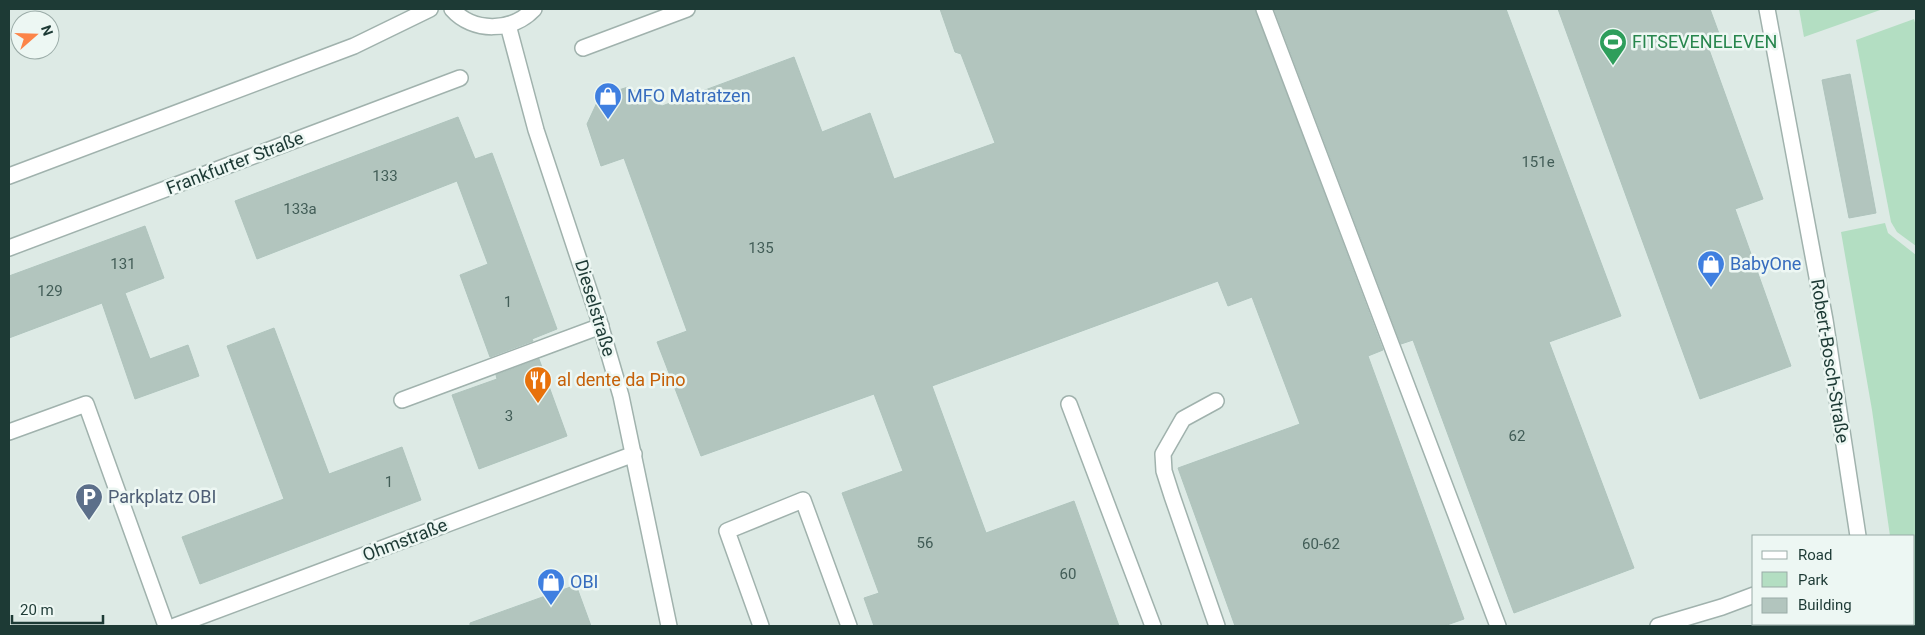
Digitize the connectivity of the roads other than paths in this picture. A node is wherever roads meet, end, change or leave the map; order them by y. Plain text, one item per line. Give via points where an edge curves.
1 (430, 9) edge
2 (452, 9) edge
3 (534, 9) edge
4 (686, 9) edge
5 (1264, 9) edge
6 (1767, 9) edge
7 (508, 25) junction
8 (583, 48) dead end
9 (460, 78) dead end
10 (9, 176) edge
11 (9, 248) edge
12 (601, 326) junction
13 (402, 400) dead end
14 (1216, 401) dead end
15 (1069, 404) dead end
16 (9, 432) edge
17 (634, 454) junction
18 (1858, 535) edge
19 (1752, 596) edge
20 (1752, 606) edge
21 (1722, 607) junction
22 (1701, 620) edge
23 (166, 626) edge
24 (175, 626) edge
25 (669, 626) edge
26 (762, 626) edge
27 (849, 626) edge
28 (1153, 626) edge
29 (1217, 626) edge
30 (1498, 626) edge
31 (1658, 626) edge

1 - 10 street via 354,46
2 - 7 street via 469,22 484,27
3 - 7 street
4 - 8 street
5 - 30 street
6 - 18 street, Robert-Bosch-Straße via 1825,320
7 - 12 street, Dieselstraße via 536,130
9 - 11 street, Frankfurter Straße
12 - 13 street
12 - 17 street, Dieselstraße
14 - 29 street via 1183,419 1163,454 1164,471
15 - 28 street
16 - 23 street via 86,404
17 - 24 street, Ohmstraße
17 - 25 street, Dieselstraße
19 - 21 street
20 - 21 street
21 - 22 street
22 - 31 street
26 - 27 street via 727,531 803,500

